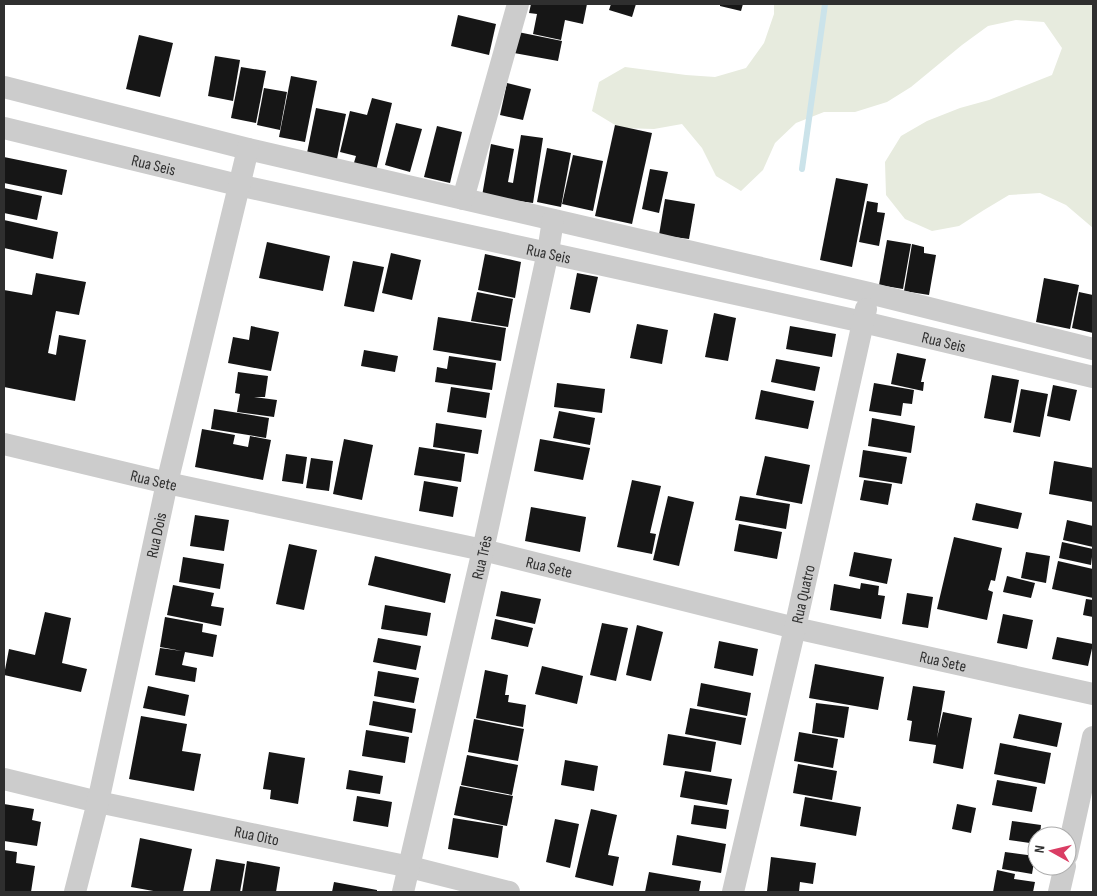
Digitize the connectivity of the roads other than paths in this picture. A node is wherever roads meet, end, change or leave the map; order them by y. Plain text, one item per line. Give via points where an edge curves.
1 (518, 4) edge
2 (4, 87) edge
3 (4, 128) edge
4 (248, 149) junction
5 (238, 185) junction
6 (463, 199) junction
7 (553, 220) junction
8 (548, 252) junction
9 (869, 293) junction
10 (863, 322) junction
11 (1093, 349) edge
12 (1093, 377) edge
13 (4, 444) edge
14 (166, 483) junction
15 (484, 550) junction
16 (795, 628) junction
17 (1093, 694) edge
18 (1093, 737) edge
19 (4, 779) edge
20 (98, 802) junction
21 (1073, 826) edge
22 (410, 867) junction
23 (1063, 876) edge
24 (75, 892) edge
25 (404, 892) edge
26 (509, 892) edge
27 (733, 892) edge
28 (1059, 892) edge

1 - 6 street
2 - 4 street
3 - 5 street, Rua Seis
4 - 5 street, Rua Dois
4 - 6 street
5 - 8 street, Rua Seis
5 - 14 street, Rua Dois
6 - 7 street
7 - 8 street, Rua Três
7 - 9 street
8 - 10 street, Rua Seis
8 - 15 street, Rua Três
9 - 10 street, Rua Quatro
9 - 11 street
10 - 12 street, Rua Seis
10 - 16 street, Rua Quatro
13 - 14 street, Rua Sete
14 - 15 street, Rua Sete
14 - 20 street, Rua Dois
15 - 16 street, Rua Sete
15 - 22 street, Rua Três
16 - 17 street, Rua Sete
16 - 27 street, Rua Quatro
18 - 21 street
19 - 20 street, Rua Oito
20 - 22 street, Rua Oito
20 - 24 street, Rua Dois
22 - 25 street, Rua Três
22 - 26 street, Rua Oito
23 - 28 street

